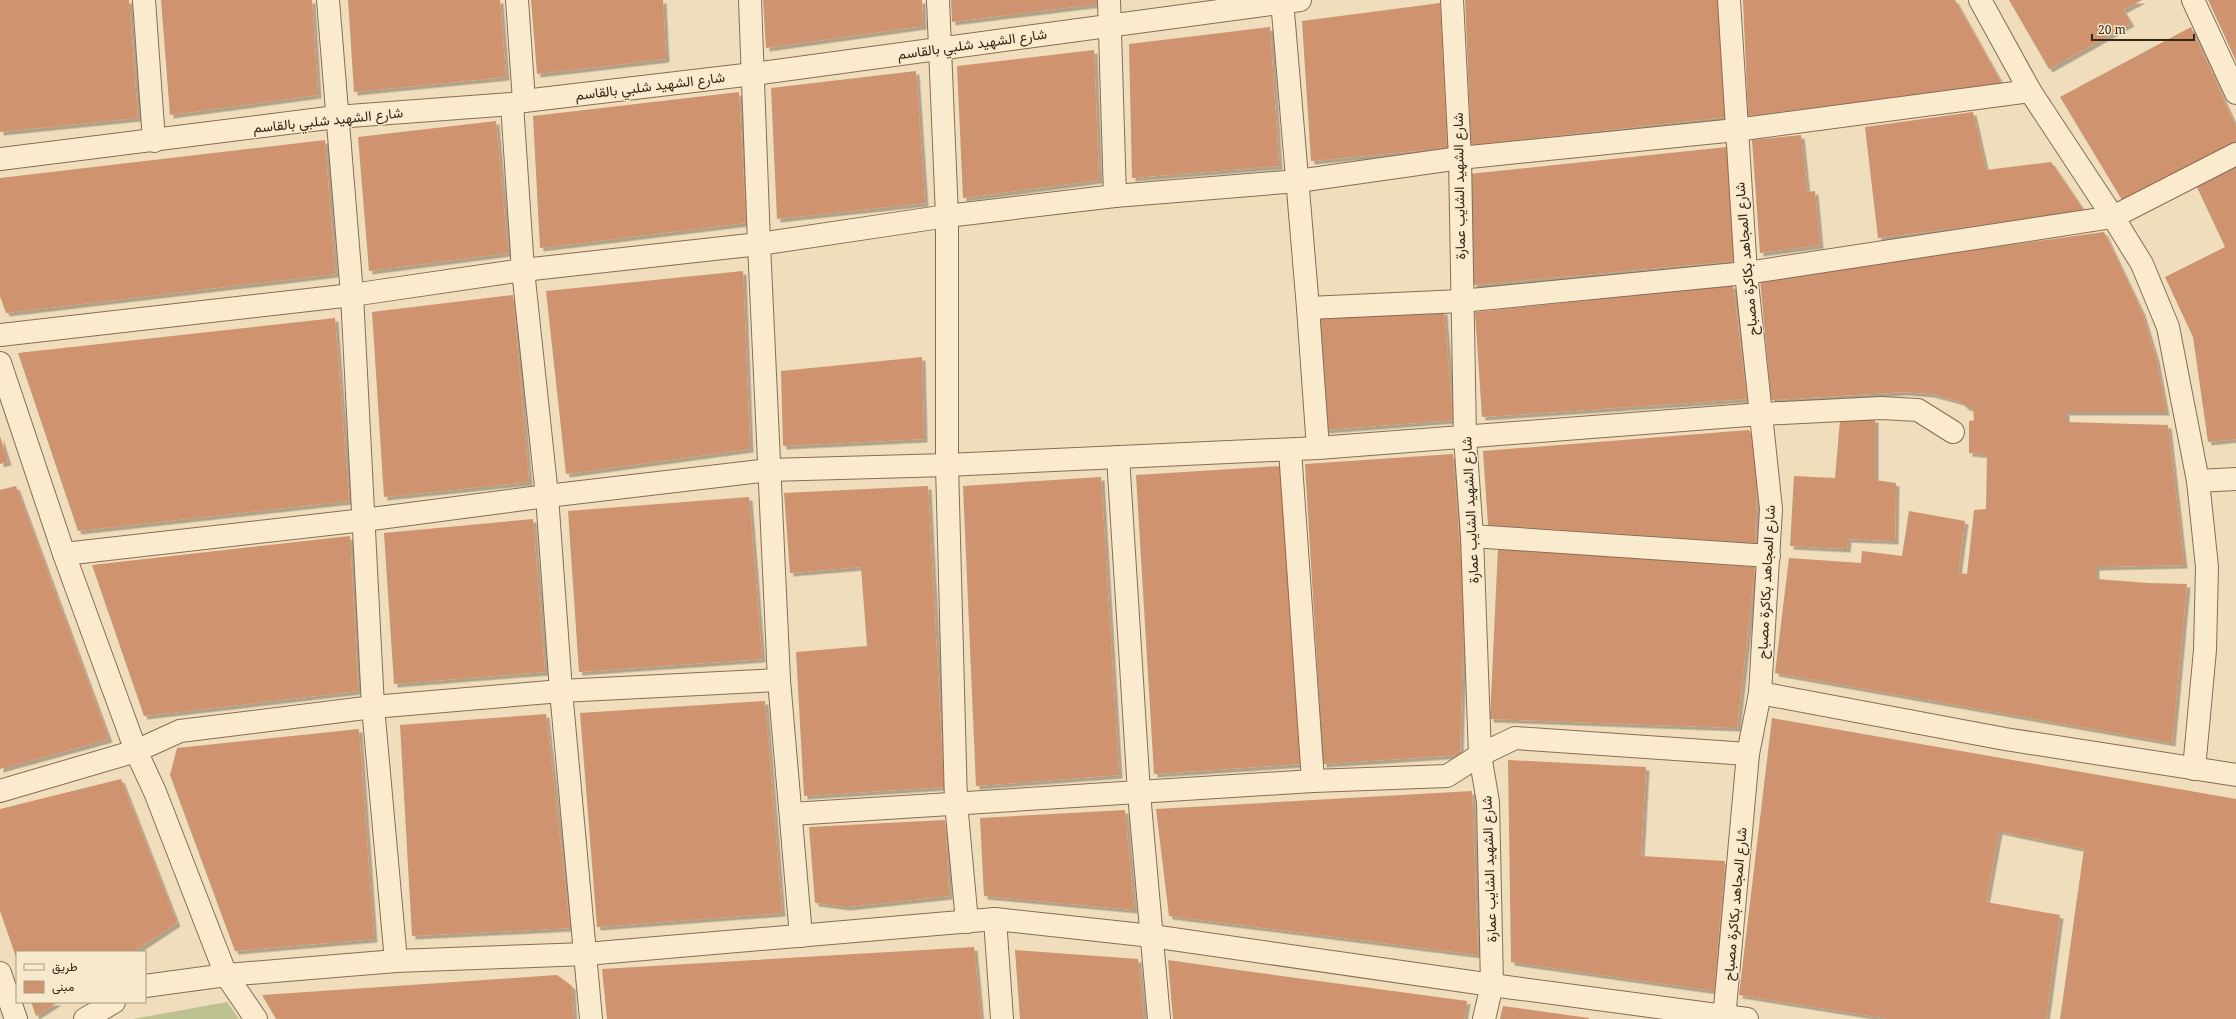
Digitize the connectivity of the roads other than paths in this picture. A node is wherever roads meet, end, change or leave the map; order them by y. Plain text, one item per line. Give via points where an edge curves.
1 (144, 0) edge
2 (328, 0) edge
3 (517, 0) edge
4 (750, 0) edge
5 (938, 0) edge
6 (1109, 0) edge
7 (1452, 0) edge
8 (1729, 0) edge
9 (1980, 0) edge
10 (2193, 0) edge
11 (1288, 1) edge
12 (1110, 25) junction
13 (942, 48) junction
14 (753, 74) junction
15 (2030, 91) junction
16 (2236, 93) edge
17 (518, 102) junction
18 (336, 117) junction
19 (1736, 130) junction
20 (154, 141) junction
21 (2236, 154) edge
22 (1460, 158) junction
23 (0, 159) edge
24 (1298, 181) junction
25 (1115, 196) junction
26 (947, 216) junction
27 (2113, 216) junction
28 (759, 244) junction
29 (523, 270) junction
30 (1746, 273) junction
31 (352, 295) junction
32 (1461, 301) junction
33 (1308, 308) junction
34 (0, 335) edge
35 (0, 363) edge
36 (1761, 414) junction
37 (1953, 432) dead end
38 (1465, 438) junction
39 (1318, 448) junction
40 (1290, 450) junction
41 (1118, 457) junction
42 (947, 465) junction
43 (769, 470) junction
44 (2236, 479) edge
45 (2198, 482) junction
46 (547, 496) junction
47 (364, 520) junction
48 (1472, 536) junction
49 (64, 554) junction
50 (1769, 556) junction
51 (780, 680) junction
52 (562, 691) junction
53 (1760, 693) junction
54 (373, 707) junction
55 (136, 751) junction
56 (1748, 754) junction
57 (1480, 755) junction
58 (2194, 768) junction
59 (2236, 775) edge
60 (1313, 781) junction
61 (0, 791) edge
62 (1139, 793) junction
63 (956, 803) junction
64 (791, 814) junction
65 (995, 919) junction
66 (967, 922) junction
67 (801, 936) junction
68 (1152, 936) junction
69 (586, 954) junction
70 (396, 961) junction
71 (0, 973) edge
72 (226, 975) junction
73 (1492, 985) junction
74 (146, 986) edge
75 (112, 1003) edge
76 (1724, 1017) edge
77 (16, 1019) edge
78 (85, 1019) edge
79 (256, 1019) edge
80 (592, 1019) edge
81 (1002, 1019) edge
82 (1159, 1019) edge
83 (1484, 1019) edge
84 (1747, 1019) edge

1 - 20 street
2 - 18 street
3 - 17 street
4 - 14 street
5 - 13 street
6 - 12 street
7 - 22 street, شارع الشهيد الشايب عمارة
8 - 19 street, شارع المجاهد بكاكرة مصباح
9 - 15 street
10 - 16 street
11 - 12 street, شارع الشهيد شلبي بالقاسم
11 - 24 street
12 - 13 street, شارع الشهيد شلبي بالقاسم
12 - 25 street
13 - 14 street, شارع الشهيد شلبي بالقاسم
13 - 26 street
14 - 17 street, شارع الشهيد شلبي بالقاسم
14 - 28 street
15 - 19 street
15 - 27 street
17 - 18 street, شارع الشهيد شلبي بالقاسم
17 - 29 street
18 - 20 street, شارع الشهيد شلبي بالقاسم
18 - 31 street
19 - 22 street
19 - 30 street, شارع المجاهد بكاكرة مصباح
20 - 23 street, شارع الشهيد شلبي بالقاسم
21 - 27 street
22 - 24 street
22 - 32 street, شارع الشهيد الشايب عمارة
24 - 25 street
24 - 33 street
25 - 26 street
26 - 28 street
26 - 42 street
27 - 30 street
27 - 45 street via 2142,264 2168,327
28 - 29 street
28 - 43 street
29 - 31 street
29 - 46 street
30 - 32 street
30 - 36 street, شارع المجاهد بكاكرة مصباح
31 - 34 street
31 - 47 street
32 - 33 street
32 - 38 street, شارع الشهيد الشايب عمارة
33 - 39 street
35 - 49 street
36 - 37 street via 1881,408 1918,410
36 - 38 street
36 - 50 street, شارع المجاهد بكاكرة مصباح via 1772,509
38 - 39 street
38 - 48 street, شارع الشهيد الشايب عمارة
39 - 40 street
40 - 41 street
40 - 60 street
41 - 42 street
41 - 62 street
42 - 43 street
42 - 63 street
43 - 46 street
43 - 51 street
44 - 45 street
45 - 58 street via 2207,567 2204,650
46 - 47 street
46 - 52 street
47 - 49 street
47 - 54 street
48 - 50 street
48 - 57 street, شارع الشهيد الشايب عمارة
49 - 55 street
50 - 53 street, شارع المجاهد بكاكرة مصباح
51 - 52 street
51 - 64 street
52 - 54 street
52 - 69 street
53 - 56 street, شارع المجاهد بكاكرة مصباح
53 - 58 street via 2005,739
54 - 55 street via 180,731
54 - 70 street
55 - 61 street
55 - 72 street via 155,792
56 - 57 street via 1515,738
56 - 76 street, شارع المجاهد بكاكرة مصباح
57 - 60 street via 1447,776
57 - 73 street, شارع الشهيد الشايب عمارة via 1488,802
58 - 59 street
60 - 62 street
62 - 63 street
62 - 68 street
63 - 64 street
63 - 66 street
64 - 67 street
65 - 66 street
65 - 68 street
65 - 81 street
66 - 67 street
67 - 69 street
68 - 73 street
68 - 82 street
69 - 70 street
69 - 80 street
70 - 72 street
71 - 77 street
72 - 74 street
72 - 79 street
73 - 76 street
73 - 83 street, شارع الشهيد الشايب عمارة
75 - 78 street
76 - 84 street

